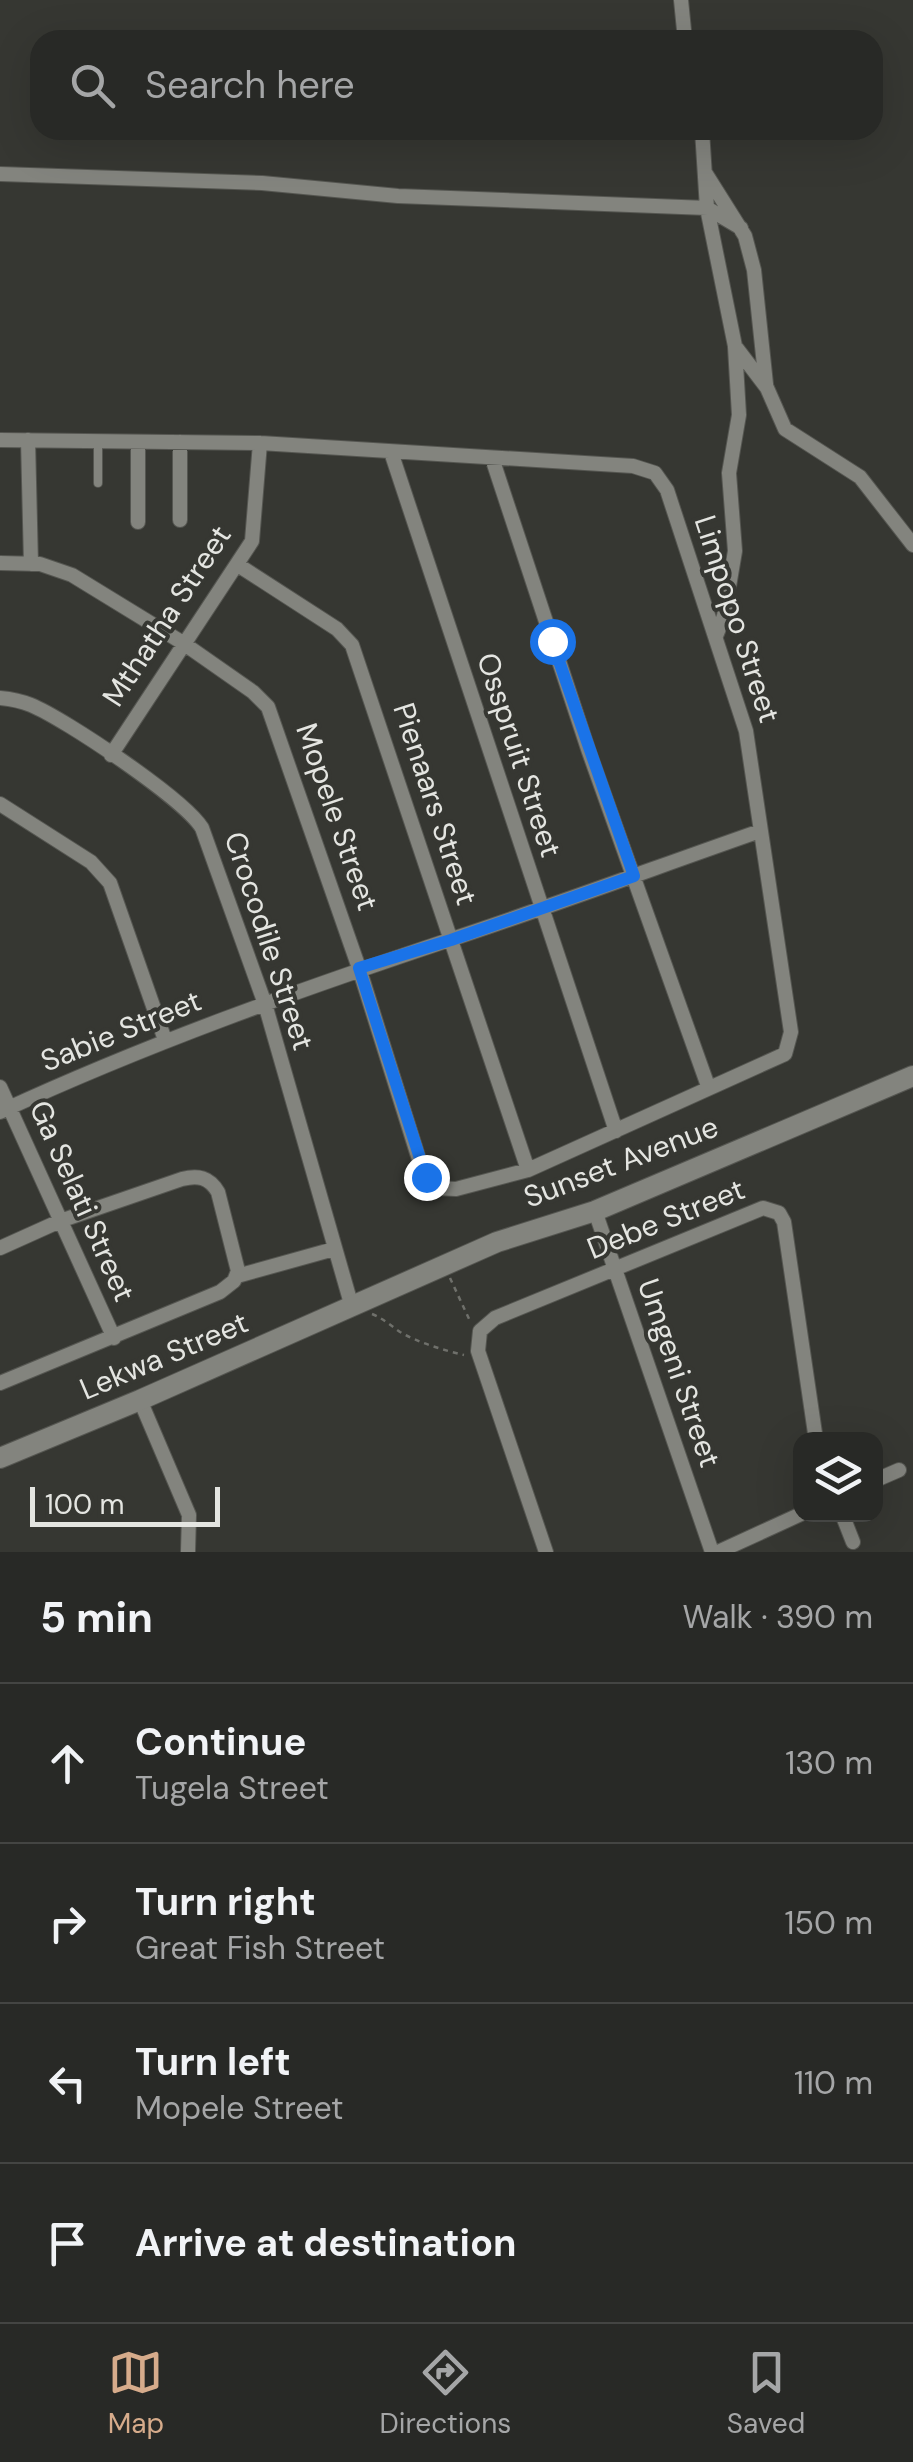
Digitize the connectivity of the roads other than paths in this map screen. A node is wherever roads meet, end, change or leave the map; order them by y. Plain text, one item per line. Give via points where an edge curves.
1 (681, 0) edge
2 (684, 30) edge
3 (703, 140) edge
4 (706, 173) junction
5 (0, 174) edge
6 (707, 208) junction
7 (740, 228) junction
8 (734, 346) junction
9 (767, 388) junction
10 (0, 440) edge
11 (28, 440) junction
12 (98, 441) junction
13 (138, 442) junction
14 (180, 442) junction
15 (260, 444) junction
16 (390, 452) junction
17 (492, 458) junction
18 (98, 483) dead end
19 (180, 520) dead end
20 (138, 522) dead end
21 (913, 545) edge
22 (0, 563) edge
23 (32, 564) junction
24 (238, 565) junction
25 (716, 636) junction
26 (183, 643) junction
27 (0, 698) edge
28 (111, 755) junction
29 (0, 804) edge
30 (760, 831) junction
31 (634, 876) junction
32 (541, 908) junction
33 (451, 940) junction
34 (359, 968) junction
35 (265, 1004) junction
36 (165, 1040) junction
37 (913, 1076) edge
38 (708, 1086) junction
39 (0, 1087) edge
40 (5, 1110) edge
41 (616, 1131) junction
42 (528, 1170) junction
43 (429, 1183) joint
44 (594, 1211) junction
45 (60, 1222) junction
46 (0, 1248) edge
47 (334, 1249) junction
48 (614, 1268) junction
49 (237, 1276) junction
50 (352, 1307) junction
51 (114, 1338) junction
52 (0, 1384) edge
53 (140, 1400) junction
54 (815, 1432) edge
55 (0, 1458) edge
56 (898, 1470) dead end
57 (883, 1477) edge
58 (793, 1518) edge
59 (845, 1522) edge
60 (853, 1542) dead end
61 (188, 1552) edge
62 (546, 1552) edge
63 (715, 1552) edge

1 - 2 street
3 - 4 street
4 - 6 street
4 - 7 street
5 - 6 street
6 - 7 street
6 - 8 street
7 - 9 street via 754,270
8 - 9 street
8 - 25 street via 739,415 728,474 736,552
9 - 21 street via 785,429 860,477
10 - 11 street, Limpopo Street
11 - 12 street, Limpopo Street
11 - 23 street
12 - 13 street, Limpopo Street
12 - 18 lane
13 - 14 street, Limpopo Street
13 - 20 street
14 - 15 street, Limpopo Street
14 - 19 street
15 - 16 street, Limpopo Street
15 - 24 street, Mthatha Street via 254,532
16 - 17 street, Limpopo Street
16 - 32 street, Osspruit Street
17 - 25 street, Limpopo Street via 655,473 667,490
17 - 31 street
22 - 23 street, Mopele Street
23 - 26 street, Mopele Street via 72,575
24 - 26 street, Mthatha Street
24 - 33 street, Pienaars Street via 352,644
25 - 30 street, Limpopo Street via 746,731
26 - 28 street, Mthatha Street
26 - 34 street, Mopele Street via 274,716
27 - 28 street, Crocodile Street via 36,707
28 - 35 street, Crocodile Street via 186,808 202,828
29 - 36 street via 91,862 110,883
30 - 31 street, Sabie Street
30 - 38 street, Limpopo Street via 789,1043 785,1054
31 - 32 street, Sabie Street
31 - 38 street
32 - 33 street, Sabie Street
32 - 41 street, Osspruit Street
33 - 34 street, Sabie Street
33 - 42 street, Pienaars Street
34 - 35 street, Sabie Street
34 - 43 street, Mopele Street
35 - 36 street, Sabie Street
35 - 47 street, Crocodile Street
36 - 40 street, Sabie Street
37 - 44 street, Sunset Avenue
38 - 41 street, Limpopo Street
39 - 40 street, Ga Selati Street
40 - 45 street, Ga Selati Street
41 - 42 street, Limpopo Street
42 - 43 street, Limpopo Street via 447,1190
44 - 48 street, Umgeni Street
44 - 50 street, Sunset Avenue via 526,1231
45 - 46 street
45 - 49 street via 182,1179 205,1178 218,1192
45 - 51 street, Ga Selati Street
47 - 49 street
47 - 50 street, Crocodile Street
48 - 54 street, Debe Street via 754,1211 778,1213
48 - 62 street, Debe Street via 496,1318 477,1336
48 - 63 street, Umgeni Street
49 - 51 street via 220,1292
50 - 53 street, Lekwa Street
51 - 52 street
53 - 55 street, Lekwa Street
53 - 61 street via 188,1515
56 - 57 street
58 - 63 street
59 - 60 street

